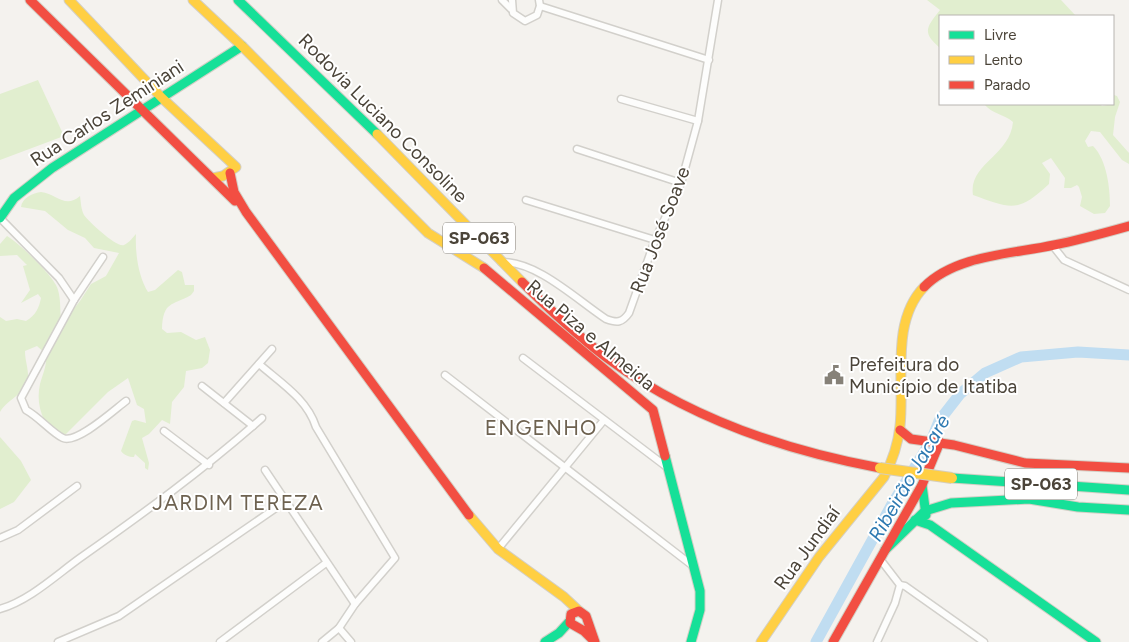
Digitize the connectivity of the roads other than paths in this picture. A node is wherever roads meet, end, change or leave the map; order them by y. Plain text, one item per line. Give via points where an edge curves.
1 (30, 0) edge
2 (69, 0) edge
3 (193, 0) edge
4 (238, 0) edge
5 (502, 0) edge
6 (512, 0) edge
7 (718, 0) edge
8 (540, 3) edge
9 (511, 9) junction
10 (242, 46) junction
11 (709, 60) junction
12 (162, 98) junction
13 (621, 99) dead end
14 (141, 111) junction
15 (698, 122) junction
16 (577, 149) dead end
17 (233, 170) junction
18 (213, 178) junction
19 (681, 183) junction
20 (526, 200) dead end
21 (246, 212) junction
22 (0, 218) edge
23 (1129, 226) edge
24 (655, 240) junction
25 (1053, 246) junction
26 (103, 258) dead end
27 (502, 262) junction
28 (1129, 290) edge
29 (74, 300) junction
30 (272, 349) dead end
31 (524, 358) dead end
32 (259, 364) junction
33 (444, 375) dead end
34 (202, 386) dead end
35 (126, 401) dead end
36 (224, 403) junction
37 (262, 418) dead end
38 (604, 420) junction
39 (252, 426) junction
40 (900, 430) junction
41 (164, 431) dead end
42 (911, 439) junction
43 (937, 442) junction
44 (898, 446) junction
45 (209, 465) junction
46 (565, 468) junction
47 (668, 468) junction
48 (1129, 468) edge
49 (265, 470) dead end
50 (882, 473) junction
51 (922, 485) junction
52 (77, 486) dead end
53 (1129, 490) edge
54 (286, 501) junction
55 (1129, 510) edge
56 (925, 511) junction
57 (915, 520) junction
58 (930, 525) junction
59 (0, 538) edge
60 (498, 549) junction
61 (882, 554) junction
62 (326, 563) junction
63 (694, 567) junction
64 (900, 585) junction
65 (564, 597) junction
66 (355, 604) junction
67 (0, 609) edge
68 (576, 623) junction
69 (339, 628) junction
70 (58, 642) edge
71 (220, 642) edge
72 (322, 642) edge
73 (351, 642) edge
74 (545, 642) edge
75 (595, 642) edge
76 (691, 642) edge
77 (761, 642) edge
78 (833, 642) edge
79 (877, 642) edge
80 (984, 642) edge
81 (1096, 642) edge

1 - 14 main road
2 - 12 main road
3 - 10 main road, Rua Piza e Almeida
4 - 27 main road, Rodovia Luciano Consoline / SP-063 via 423,180
5 - 9 street
6 - 9 street
7 - 11 street, Rua José Soave
8 - 9 street via 538,15 530,20 516,17
8 - 11 street
10 - 12 main road, Rua Carlos Zeminiani
10 - 47 main road, Rua Piza e Almeida via 428,233 493,273 653,410
11 - 15 street, Rua José Soave
12 - 14 main road, Rua Carlos Zeminiani
12 - 17 main road
13 - 15 street
14 - 18 main road
14 - 22 main road, Rua Carlos Zeminiani via 23,190
15 - 19 street, Rua José Soave
16 - 19 street
17 - 18 main road
17 - 21 main road via 234,192
18 - 21 main road
19 - 24 street, Rua José Soave
20 - 24 street
21 - 60 main road via 462,506
22 - 29 street via 59,278
23 - 25 main road, Rua Jundiaí
24 - 27 street, Rua José Soave via 629,313 623,321 616,323 532,268 514,261
25 - 28 street via 1064,260
25 - 40 main road, Rua Jundiaí via 956,266 936,276 914,296 903,337
26 - 29 street
27 - 50 main road, Rodovia Luciano Consoline / SP-063 via 607,358 661,393 770,441
29 - 35 street via 22,398 26,410 64,439 76,439
30 - 32 street
31 - 38 street
32 - 36 street
32 - 66 street via 302,401 311,413 316,427 395,558
33 - 46 street
34 - 36 street
36 - 39 street
37 - 39 street
38 - 46 street
38 - 47 street
39 - 45 street
40 - 42 main road
40 - 44 main road, Rua Jundiaí
41 - 45 street
42 - 43 main road
42 - 44 main road
43 - 48 main road via 1025,463
43 - 51 main road
44 - 50 main road, Rua Jundiaí via 892,464
45 - 67 street via 30,594
46 - 60 street
46 - 63 street
47 - 63 main road, Rua Piza e Almeida
49 - 54 street
50 - 53 main road, Rodovia Luciano Consoline / SP-063, bridge
50 - 77 main road, Rua Jundiaí
51 - 56 main road
51 - 61 main road
52 - 59 street via 18,530
54 - 62 street
54 - 70 street via 118,616
55 - 56 main road via 1078,507 1029,499 980,500
56 - 57 main road
56 - 58 main road
57 - 58 main road
57 - 61 main road
58 - 81 main road
60 - 65 main road
61 - 64 street
61 - 78 main road
62 - 66 street
62 - 71 street
63 - 76 main road, Rua Piza e Almeida via 700,591 700,610
64 - 79 street
64 - 80 street
65 - 68 main road
65 - 68 main road via 585,613
66 - 69 street
68 - 74 main road
68 - 75 main road
69 - 72 street
69 - 73 street

